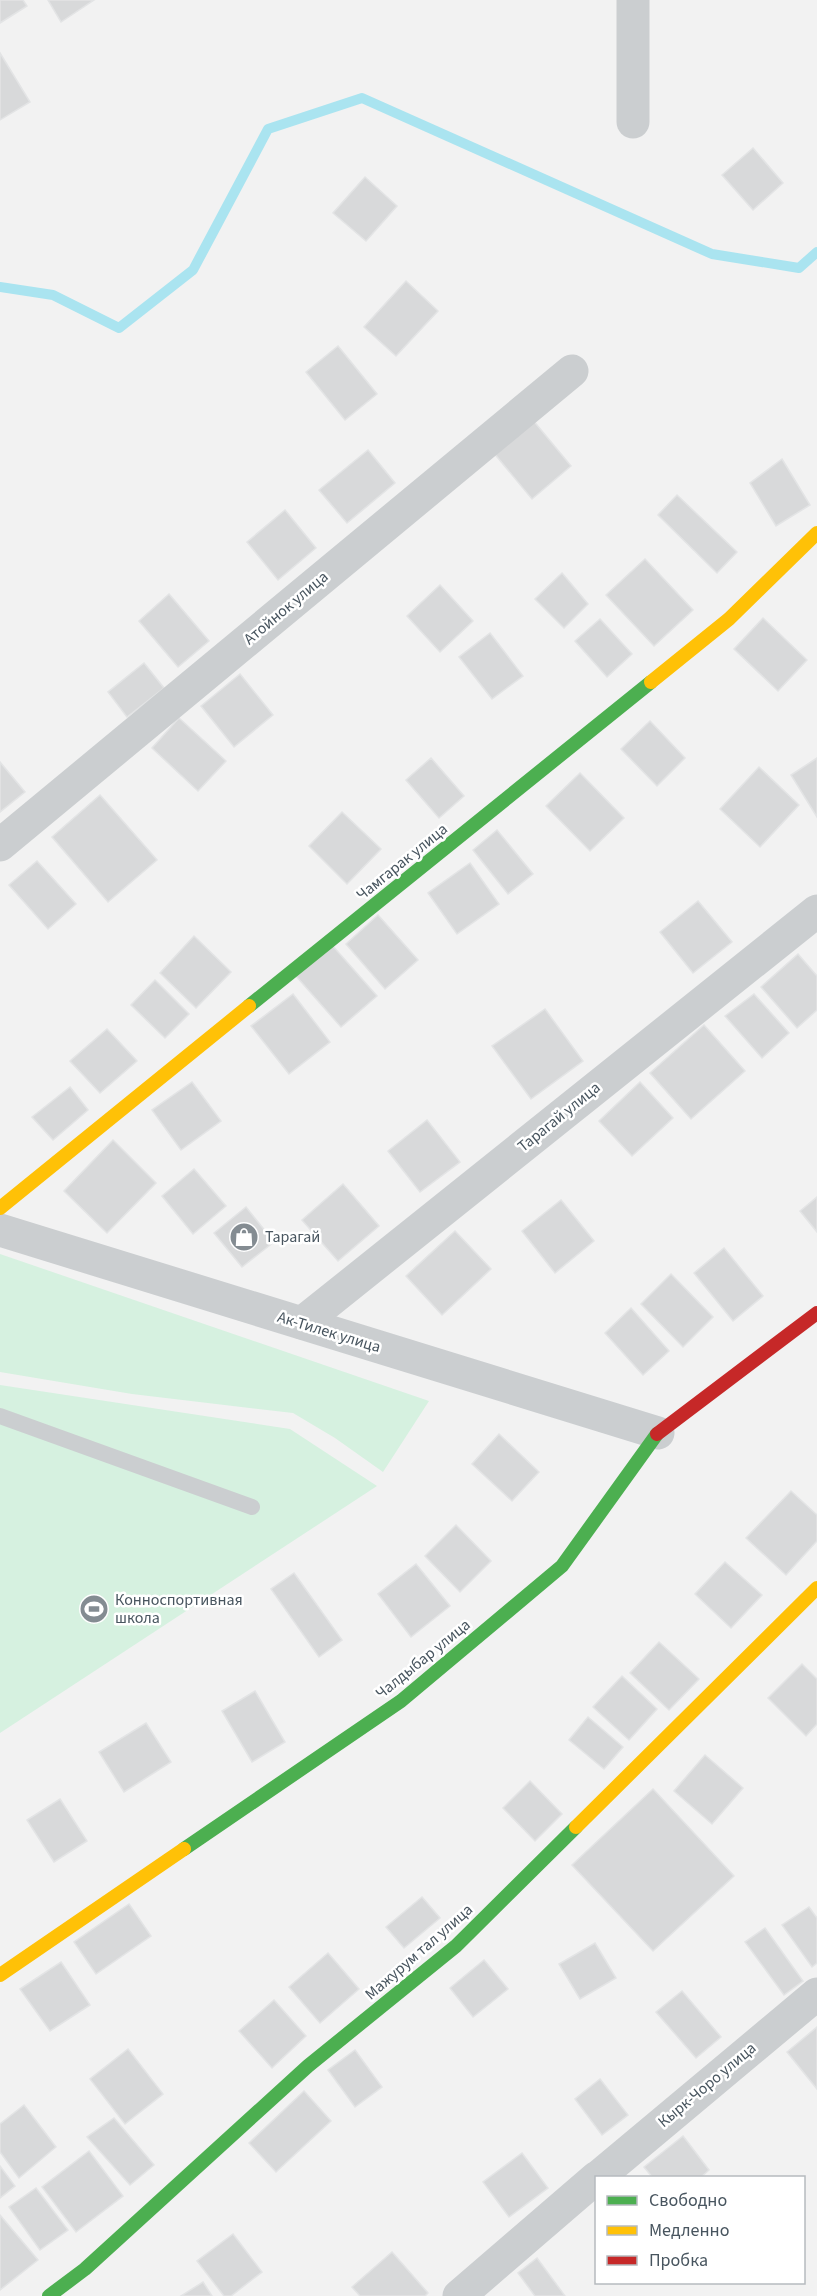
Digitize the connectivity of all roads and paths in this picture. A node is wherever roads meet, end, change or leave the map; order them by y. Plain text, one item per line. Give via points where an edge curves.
1 (633, 0) edge
2 (633, 122) dead end
3 (572, 371) dead end
4 (817, 533) edge
5 (0, 845) edge
6 (817, 911) edge
7 (0, 1208) edge
8 (0, 1230) edge
9 (817, 1313) edge
10 (302, 1323) junction
11 (0, 1416) edge
12 (658, 1434) junction
13 (252, 1507) dead end
14 (817, 1588) edge
15 (0, 1976) edge
16 (817, 1994) edge
17 (599, 2176) edge
18 (595, 2180) edge
19 (49, 2296) edge
20 (459, 2296) edge

1 - 2 street
3 - 5 street, Атойнок улица
4 - 7 street, Чамгарак улица via 729,620
6 - 10 street, Тарагай улица
8 - 10 street, Ак-Тилек улица
9 - 12 street, Чалдыбар улица
10 - 12 street, Ак-Тилек улица
11 - 13 lane
12 - 15 street, Чалдыбар улица via 562,1566 402,1701
14 - 19 street, Мажурум тал улица via 456,1946 308,2066 85,2269
16 - 17 street, Кырк-Чоро улица
18 - 20 street, Кырк-Чоро улица

